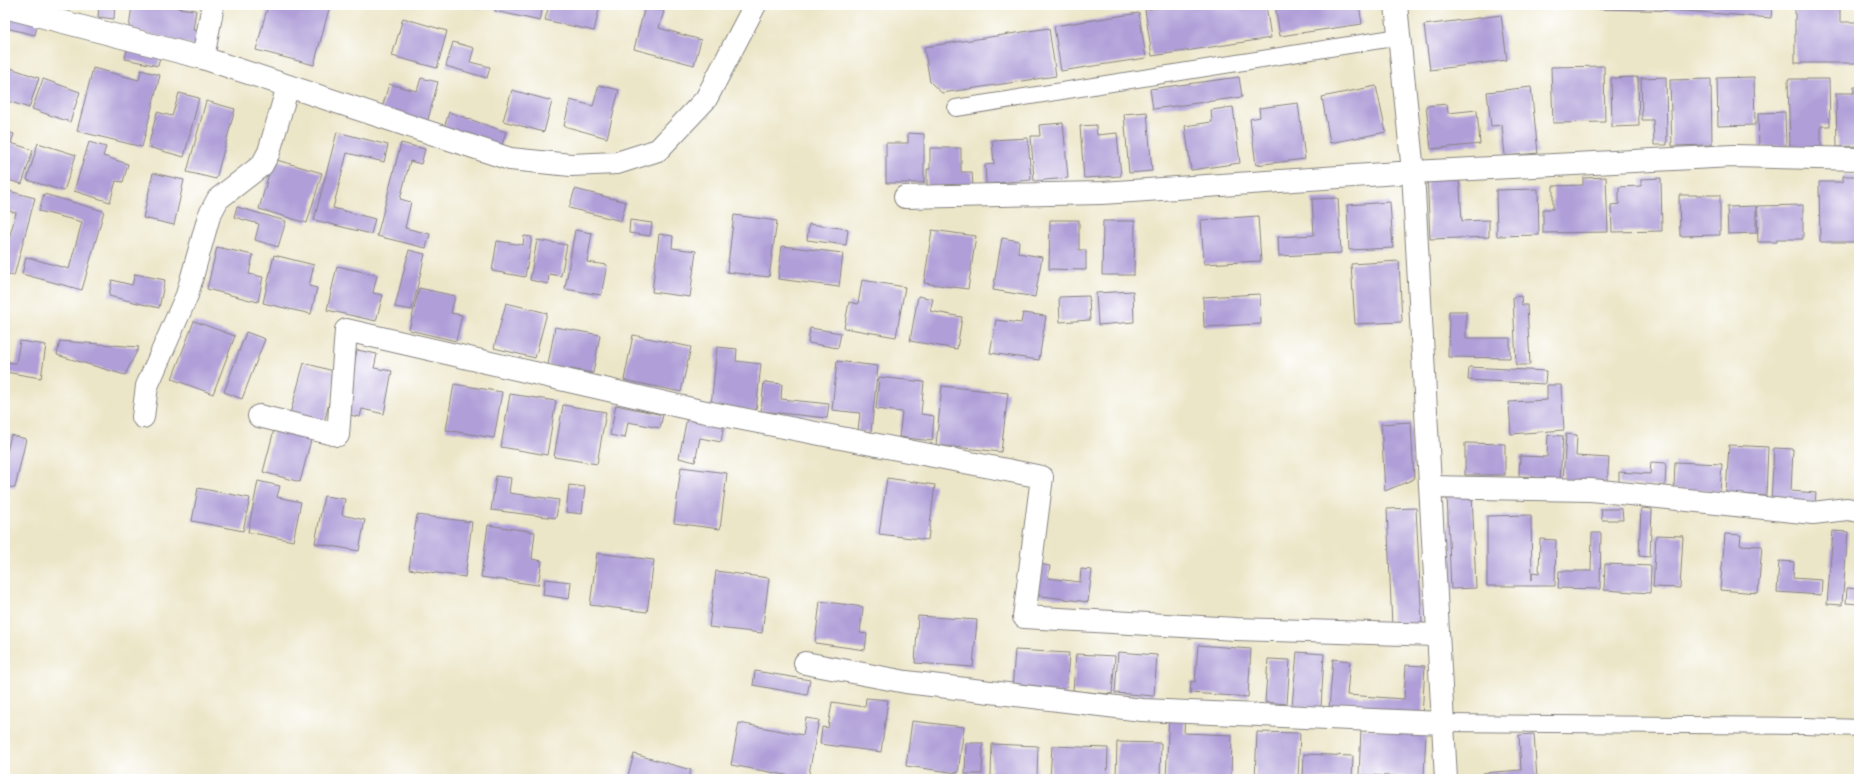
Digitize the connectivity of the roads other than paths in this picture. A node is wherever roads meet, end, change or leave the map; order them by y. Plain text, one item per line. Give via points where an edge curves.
1 (213, 5) edge
2 (755, 5) edge
3 (1396, 5) edge
4 (5, 7) edge
5 (1399, 37) junction
6 (203, 58) junction
7 (288, 86) junction
8 (956, 108) dead end
9 (1859, 159) edge
10 (1413, 172) junction
11 (905, 197) dead end
12 (259, 416) dead end
13 (143, 417) dead end
14 (1430, 487) junction
15 (1859, 511) edge
16 (1438, 635) junction
17 (804, 663) dead end
18 (1442, 723) junction
19 (1859, 728) edge
20 (1446, 779) edge

1 - 6 street
2 - 7 street via 706,99 658,150 617,163 571,165 510,159
3 - 5 street
4 - 6 street
5 - 8 lane
5 - 10 street
6 - 7 street
7 - 13 street via 269,152 262,165 218,199 209,216 186,296 147,386
9 - 10 street via 1733,156
10 - 11 street via 1102,193
10 - 14 street
12 - 16 street via 338,434 346,330 696,410 1042,477 1024,617 1236,629
14 - 15 street via 1592,490 1813,513 1847,509
14 - 16 street
16 - 18 street
17 - 18 street via 906,682 1142,710
18 - 19 lane
18 - 20 street

